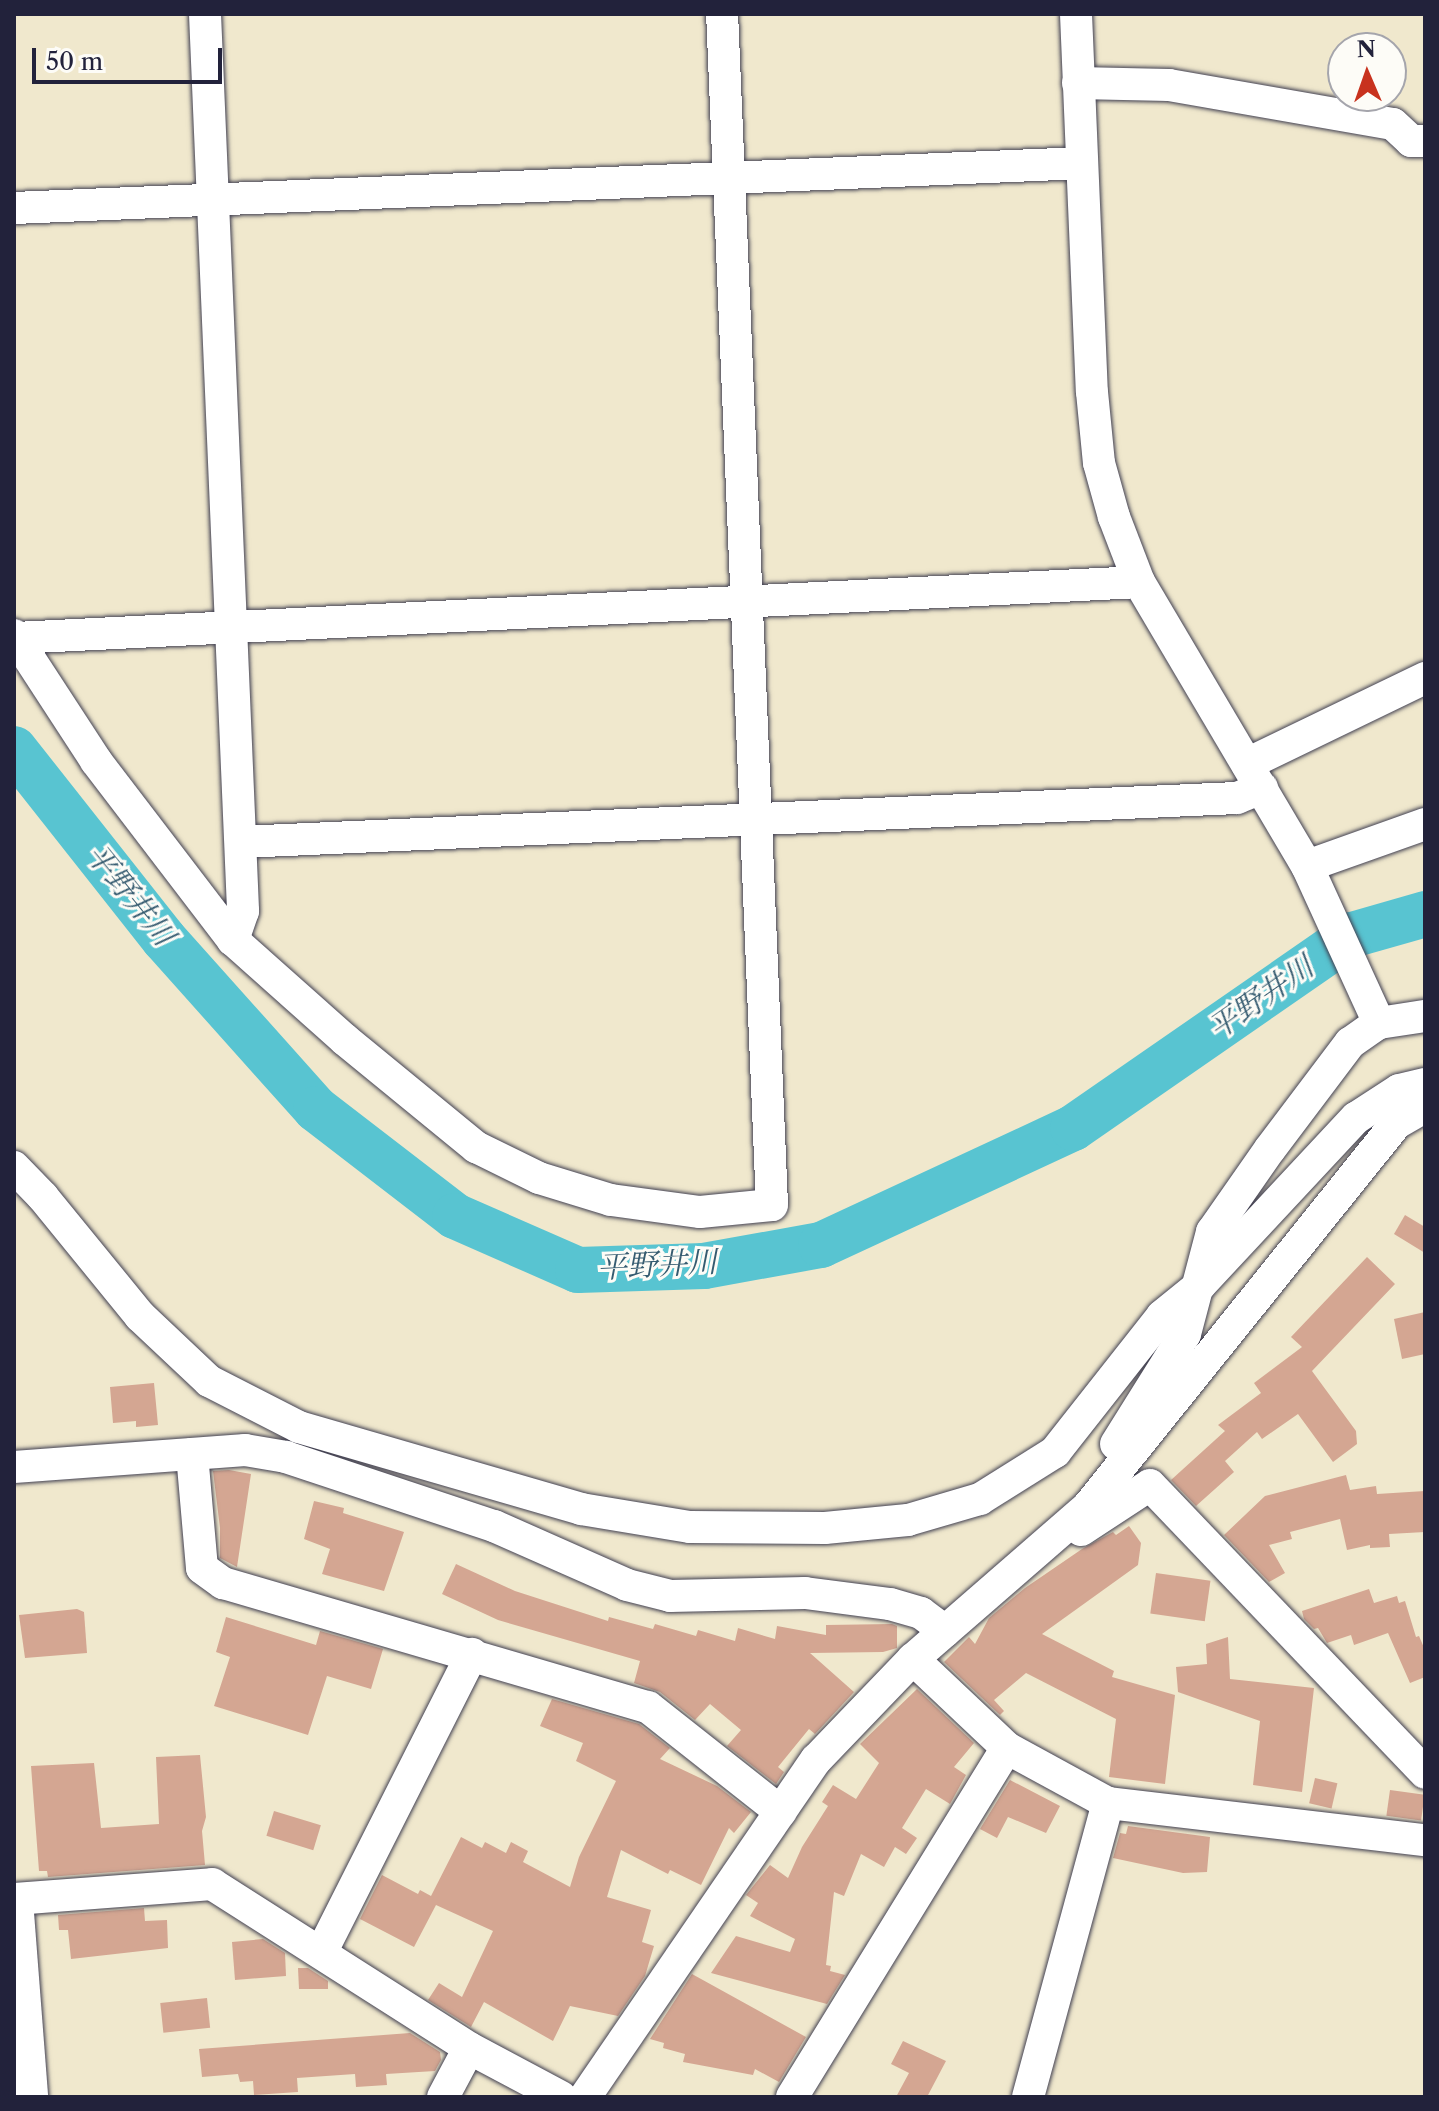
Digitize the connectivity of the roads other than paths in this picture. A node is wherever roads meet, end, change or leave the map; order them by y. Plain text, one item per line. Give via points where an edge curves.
1 (205, 14) edge
2 (722, 14) edge
3 (1076, 14) edge
4 (1078, 83) junction
5 (1425, 141) edge
6 (1082, 163) junction
7 (729, 180) junction
8 (212, 202) junction
9 (14, 208) edge
10 (1139, 582) junction
11 (745, 602) junction
12 (231, 625) junction
13 (15, 636) edge
14 (1425, 678) edge
15 (1255, 776) junction
16 (754, 818) junction
17 (1425, 824) edge
18 (241, 842) junction
19 (1310, 872) junction
20 (233, 940) junction
21 (1375, 1015) junction
22 (1425, 1016) edge
23 (1425, 1084) edge
24 (1425, 1107) edge
25 (14, 1167) edge
26 (1200, 1285) junction
27 (192, 1454) junction
28 (14, 1467) edge
29 (1052, 1539) junction
30 (945, 1631) junction
31 (472, 1654) junction
32 (913, 1659) junction
33 (1007, 1748) junction
34 (1425, 1773) edge
35 (1108, 1803) junction
36 (781, 1812) junction
37 (1425, 1840) edge
38 (14, 1899) edge
39 (14, 1913) edge
40 (322, 1951) junction
41 (469, 2048) junction
42 (28, 2097) edge
43 (443, 2097) edge
44 (561, 2097) edge
45 (585, 2097) edge
46 (792, 2097) edge
47 (1028, 2097) edge

1 - 8 street
2 - 7 street
3 - 4 street
4 - 5 street via 1169,85 1393,124 1411,141
4 - 6 street
6 - 7 street
6 - 10 street via 1099,463
7 - 8 street
7 - 11 street
8 - 9 street
8 - 12 street
10 - 11 street
10 - 15 street
11 - 12 street
11 - 16 street
12 - 13 street
12 - 18 street
13 - 20 street via 96,761
14 - 15 street
15 - 16 street via 1237,798
15 - 19 street
16 - 18 street
16 - 20 street via 772,1205 700,1212 611,1200 539,1178 476,1147
17 - 19 street
18 - 20 street via 243,911
19 - 21 street
21 - 22 street
21 - 26 street via 1212,1232
23 - 26 street via 1399,1090 1356,1118
24 - 29 street via 1397,1123 1087,1508
25 - 26 street via 140,1316 209,1381 299,1427 386,1455 581,1509 690,1527 880,1523 980,1499 1055,1452 1162,1316
26 - 29 street via 1185,1334
27 - 28 street
27 - 30 street via 245,1450 286,1457 494,1526 627,1585 670,1596 805,1593 890,1604 921,1613
27 - 31 street via 202,1568 223,1583
29 - 30 street
29 - 34 street via 1071,1536 1150,1485
30 - 32 street
31 - 36 street via 648,1707
31 - 40 street
32 - 33 street
32 - 36 street via 816,1760
33 - 35 street
33 - 46 street
35 - 37 street
35 - 47 street
36 - 45 street
38 - 40 street via 212,1884
39 - 42 main road
40 - 41 street
41 - 43 street
41 - 44 street

